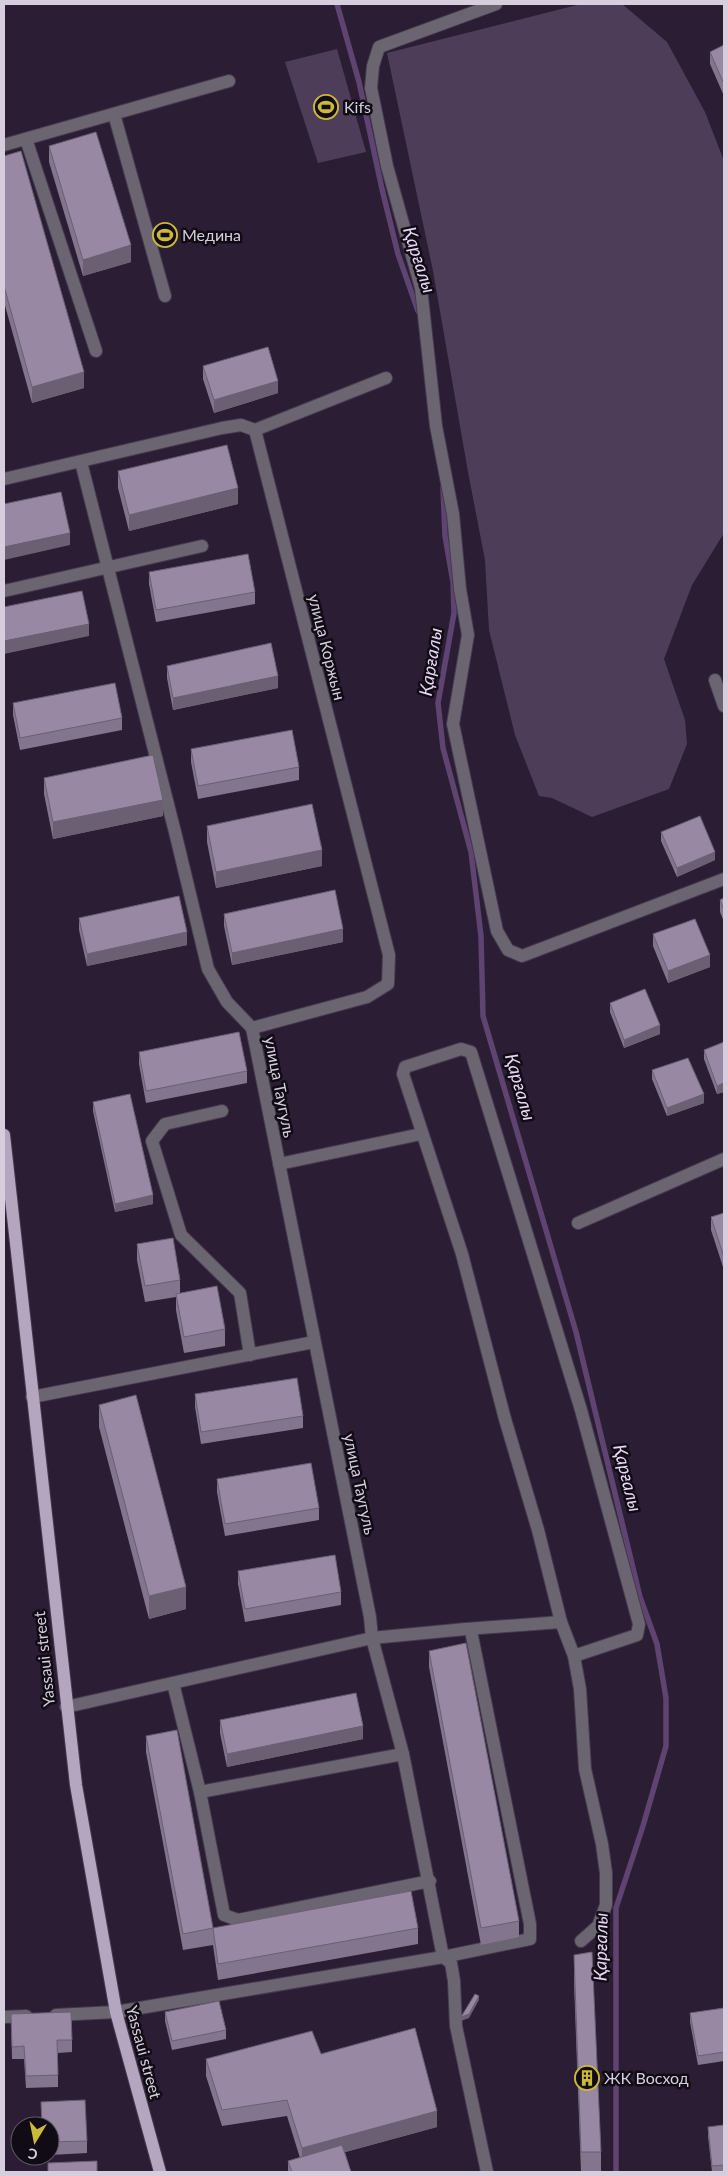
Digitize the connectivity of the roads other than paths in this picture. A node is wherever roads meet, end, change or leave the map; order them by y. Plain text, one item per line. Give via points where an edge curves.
1 (496, 4) edge
2 (229, 81) dead end
3 (114, 114) junction
4 (26, 139) junction
5 (4, 145) edge
6 (165, 296) dead end
7 (96, 351) dead end
8 (386, 378) dead end
9 (255, 430) junction
10 (81, 462) junction
11 (4, 480) edge
12 (202, 546) dead end
13 (108, 566) junction
14 (4, 590) edge
15 (715, 680) dead end
16 (724, 706) edge
17 (724, 880) edge
18 (252, 1028) junction
19 (222, 1111) dead end
20 (421, 1134) junction
21 (4, 1136) edge
22 (724, 1159) edge
23 (279, 1164) junction
24 (578, 1223) dead end
25 (314, 1342) junction
26 (250, 1355) junction
27 (32, 1397) junction
28 (561, 1622) junction
29 (466, 1629) junction
30 (372, 1638) junction
31 (574, 1656) junction
32 (172, 1682) junction
33 (66, 1707) junction
34 (403, 1754) junction
35 (200, 1792) junction
36 (430, 1881) junction
37 (581, 1941) dead end
38 (443, 1957) junction
39 (116, 2012) junction
40 (4, 2017) edge
41 (160, 2172) edge
42 (487, 2172) edge

1 - 17 street via 379,46 371,88 387,166 422,288 436,426 453,514 468,635 453,724 497,931 508,950 522,956
2 - 3 street
3 - 4 street
3 - 6 street
4 - 5 street
4 - 7 street
8 - 9 street
9 - 10 street via 241,425 222,428
9 - 18 street, улица Коржын via 388,955 388,984 367,997
10 - 11 street
10 - 13 street
12 - 13 street
13 - 14 street
13 - 18 street via 208,969 227,1002
15 - 16 street
18 - 23 street, улица Таугуль
19 - 26 street via 165,1124 152,1141 181,1236 240,1293
20 - 23 street
20 - 28 street via 462,1254
20 - 31 street via 403,1074 405,1067 461,1049 471,1052 581,1410 639,1624 637,1634
21 - 27 main road, Yassaui street
22 - 24 street
23 - 25 street, улица Таугуль
25 - 26 street
25 - 30 street, улица Таугуль
26 - 27 street
27 - 33 main road, Yassaui street
28 - 29 street
28 - 31 street
29 - 30 street
29 - 38 street via 470,1631 530,1924 530,1939
30 - 32 street
30 - 34 street, улица Таугуль
31 - 37 street via 580,1689 585,1769 606,1873 606,1905 598,1926
32 - 33 street
32 - 35 street
33 - 39 main road, Yassaui street via 76,1785
34 - 35 street
34 - 36 street, улица Таугуль
35 - 36 street via 224,1915 238,1920
36 - 38 street, улица Таугуль
38 - 39 street
38 - 42 street, улица Таугуль via 451,1963 456,2026
39 - 40 street
39 - 41 main road, Yassaui street

